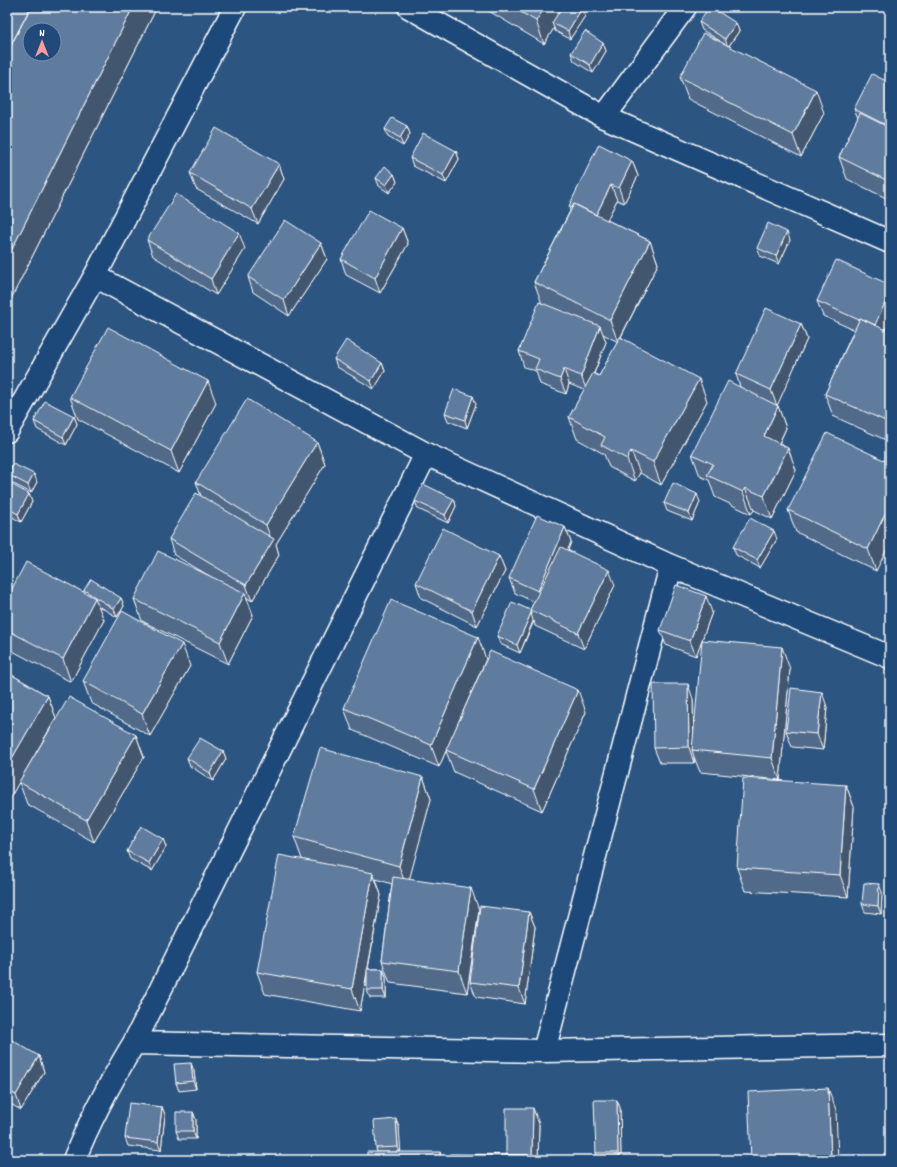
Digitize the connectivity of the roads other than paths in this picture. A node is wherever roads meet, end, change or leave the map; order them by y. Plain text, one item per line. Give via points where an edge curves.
1 (235, 7) edge
2 (409, 7) edge
3 (685, 7) edge
4 (604, 117) junction
5 (890, 242) edge
6 (95, 276) junction
7 (7, 431) edge
8 (426, 454) junction
9 (671, 566) junction
10 (890, 657) edge
11 (134, 1043) junction
12 (890, 1045) edge
13 (544, 1051) junction
14 (74, 1160) edge

1 - 6 street
2 - 4 street
3 - 4 street
4 - 5 street
6 - 7 street
6 - 8 street
8 - 9 street
8 - 11 street
9 - 10 street
9 - 13 street
11 - 13 street
11 - 14 street via 111,1080 84,1133
12 - 13 street

